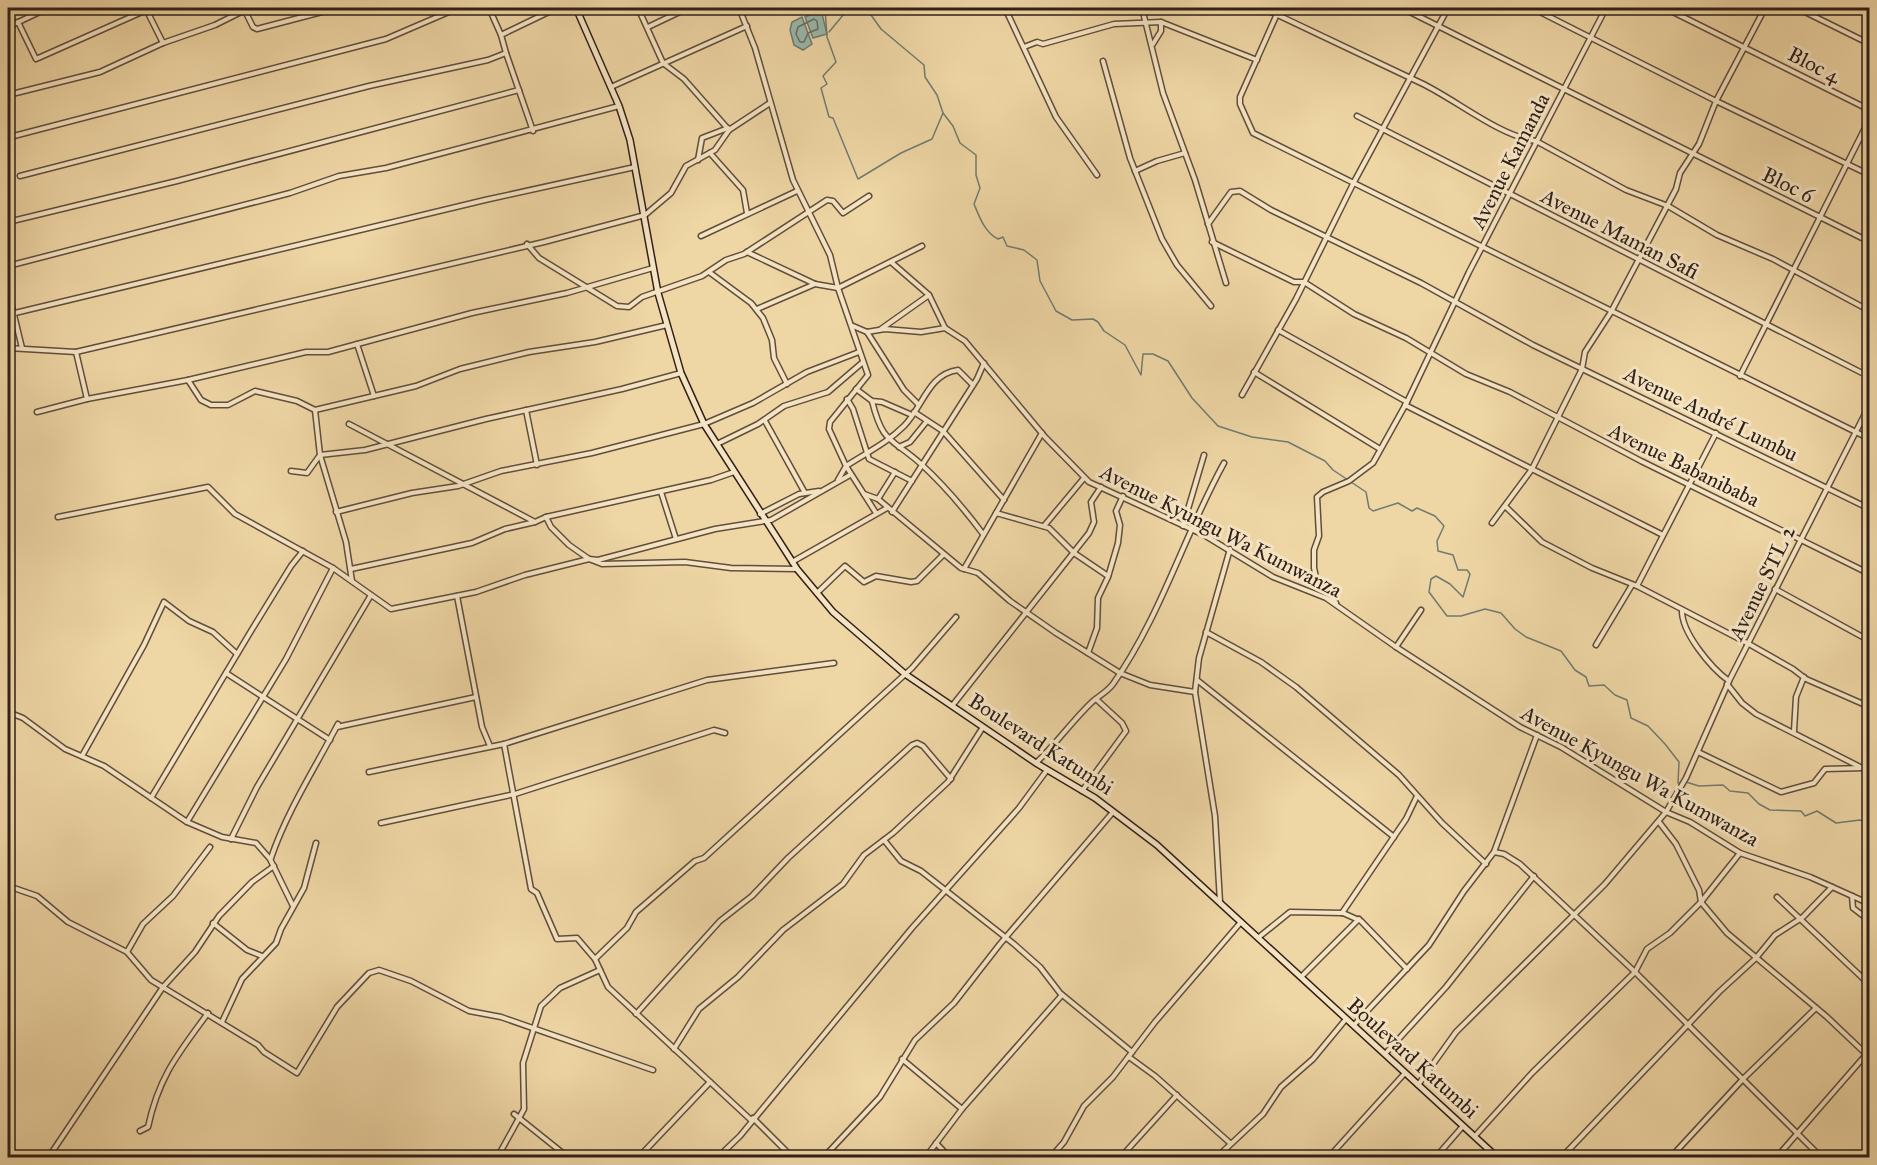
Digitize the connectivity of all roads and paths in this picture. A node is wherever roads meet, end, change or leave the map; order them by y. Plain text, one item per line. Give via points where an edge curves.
1 (48, 8) edge
2 (148, 8) edge
3 (246, 8) edge
4 (330, 8) edge
5 (337, 8) edge
6 (458, 8) edge
7 (489, 8) edge
8 (557, 8) edge
9 (576, 8) edge
10 (638, 8) edge
11 (688, 8) edge
12 (739, 8) edge
13 (1005, 8) edge
14 (1142, 8) edge
15 (1263, 8) edge
16 (1402, 8) edge
17 (1448, 8) edge
18 (1532, 8) edge
19 (1606, 8) edge
20 (1665, 8) edge
21 (1765, 8) edge
22 (1797, 8) edge
23 (1277, 14) junction
24 (18, 22) junction
25 (1161, 22) junction
26 (1146, 23) junction
27 (1438, 24) junction
28 (747, 26) junction
29 (8, 27) edge
30 (648, 27) junction
31 (501, 35) junction
32 (1591, 38) junction
33 (163, 43) junction
34 (1152, 44) junction
35 (1869, 44) edge
36 (1024, 47) junction
37 (1744, 47) junction
38 (506, 53) junction
39 (1257, 60) junction
40 (1103, 61) dead end
41 (663, 63) junction
42 (1409, 78) junction
43 (611, 87) junction
44 (1563, 89) junction
45 (519, 90) junction
46 (8, 95) edge
47 (1716, 101) junction
48 (770, 103) junction
49 (619, 106) junction
50 (1869, 110) edge
51 (1357, 116) dead end
52 (1869, 118) edge
53 (728, 129) junction
54 (1382, 130) junction
55 (533, 131) junction
56 (10, 137) dead end
57 (1536, 141) junction
58 (710, 153) junction
59 (1185, 153) junction
60 (1692, 154) junction
61 (698, 161) junction
62 (1846, 163) junction
63 (636, 167) junction
64 (1136, 171) junction
65 (1097, 175) dead end
66 (1869, 175) edge
67 (20, 176) dead end
68 (1354, 182) junction
69 (797, 191) junction
70 (1510, 195) junction
71 (869, 196) dead end
72 (1668, 206) junction
73 (747, 213) junction
74 (808, 213) junction
75 (645, 215) junction
76 (1819, 217) junction
77 (8, 222) edge
78 (1208, 224) junction
79 (701, 236) dead end
80 (1328, 236) junction
81 (1212, 242) junction
82 (1869, 242) edge
83 (527, 244) junction
84 (922, 246) dead end
85 (1483, 247) junction
86 (753, 248) junction
87 (747, 252) junction
88 (758, 255) junction
89 (1638, 260) junction
90 (891, 262) junction
91 (8, 266) edge
92 (654, 268) junction
93 (1793, 271) junction
94 (709, 272) junction
95 (1304, 282) junction
96 (1226, 283) dead end
97 (815, 284) junction
98 (587, 287) junction
99 (838, 288) junction
100 (8, 290) edge
101 (658, 293) junction
102 (929, 295) junction
103 (1455, 302) junction
104 (1211, 306) dead end
105 (757, 309) junction
106 (1869, 311) edge
107 (1611, 312) junction
108 (15, 313) junction
109 (1766, 324) junction
110 (667, 325) junction
111 (853, 326) junction
112 (945, 328) junction
113 (880, 329) junction
114 (1278, 330) junction
115 (867, 332) junction
116 (357, 344) junction
117 (8, 348) edge
118 (22, 348) junction
119 (76, 352) junction
120 (859, 352) junction
121 (1431, 353) junction
122 (862, 362) junction
123 (984, 363) junction
124 (1582, 369) junction
125 (1254, 372) junction
126 (681, 373) junction
127 (1740, 376) junction
128 (1869, 377) edge
129 (188, 380) junction
130 (787, 384) junction
131 (973, 385) junction
132 (856, 389) junction
133 (1242, 395) dead end
134 (374, 396) junction
135 (87, 399) junction
136 (847, 399) junction
137 (872, 401) junction
138 (1406, 403) junction
139 (1869, 404) edge
140 (918, 405) junction
141 (315, 410) junction
142 (526, 410) junction
143 (37, 412) dead end
144 (913, 414) junction
145 (1556, 418) junction
146 (765, 421) junction
147 (927, 421) junction
148 (349, 424) dead end
149 (704, 424) junction
150 (943, 431) junction
151 (1855, 432) junction
152 (1042, 433) junction
153 (1716, 433) junction
154 (1869, 439) edge
155 (888, 440) junction
156 (717, 444) junction
157 (387, 445) junction
158 (898, 447) junction
159 (1380, 449) junction
160 (867, 454) junction
161 (320, 455) junction
162 (1204, 455) dead end
163 (1224, 463) dead end
164 (537, 465) junction
165 (922, 465) junction
166 (846, 466) junction
167 (1532, 469) junction
168 (291, 471) dead end
169 (734, 472) junction
170 (895, 472) junction
171 (850, 475) junction
172 (1084, 478) junction
173 (837, 481) junction
174 (912, 481) junction
175 (463, 484) junction
176 (1688, 484) junction
177 (1827, 486) junction
178 (1101, 488) junction
179 (823, 490) junction
180 (661, 492) junction
181 (805, 493) junction
182 (864, 494) junction
183 (1123, 496) junction
184 (878, 499) junction
185 (1004, 500) junction
186 (1505, 507) junction
187 (887, 508) junction
188 (1869, 508) edge
189 (336, 512) junction
190 (892, 512) junction
191 (876, 513) junction
192 (996, 513) junction
193 (760, 515) junction
194 (58, 517) dead end
195 (546, 517) junction
196 (764, 521) junction
197 (535, 522) junction
198 (1492, 523) dead end
199 (1044, 526) junction
200 (1183, 526) junction
201 (1191, 530) junction
202 (983, 534) junction
203 (1661, 534) junction
204 (676, 539) junction
205 (1800, 539) junction
206 (1230, 549) junction
207 (303, 551) junction
208 (1074, 553) junction
209 (943, 555) junction
210 (589, 559) junction
211 (791, 562) junction
212 (333, 568) junction
213 (351, 569) junction
214 (796, 569) junction
215 (964, 569) junction
216 (1869, 574) edge
217 (1108, 576) junction
218 (352, 581) junction
219 (1634, 585) junction
220 (1776, 589) junction
221 (817, 594) junction
222 (371, 595) junction
223 (457, 596) junction
224 (1340, 608) junction
225 (1421, 610) dead end
226 (1682, 610) junction
227 (1028, 611) junction
228 (956, 617) dead end
229 (1206, 632) junction
230 (1869, 641) edge
231 (1749, 644) junction
232 (1596, 645) dead end
233 (1396, 648) junction
234 (1088, 653) junction
235 (237, 654) junction
236 (834, 663) dead end
237 (226, 673) junction
238 (1120, 673) junction
239 (905, 674) junction
240 (1804, 677) junction
241 (1196, 680) junction
242 (1728, 683) junction
243 (1195, 692) junction
244 (263, 696) junction
245 (476, 697) junction
246 (1096, 699) junction
247 (952, 706) junction
248 (1869, 707) edge
249 (8, 712) edge
250 (297, 719) junction
251 (1794, 725) junction
252 (983, 727) junction
253 (1794, 731) junction
254 (725, 733) dead end
255 (1537, 735) junction
256 (1801, 735) junction
257 (330, 740) junction
258 (504, 744) junction
259 (490, 746) junction
260 (1698, 752) junction
261 (82, 756) junction
262 (1869, 759) edge
263 (1036, 763) junction
264 (1864, 768) junction
265 (1047, 770) junction
266 (369, 772) dead end
267 (1869, 772) edge
268 (951, 780) junction
269 (1082, 791) junction
270 (514, 795) junction
271 (1417, 796) junction
272 (151, 798) junction
273 (1113, 812) junction
274 (1666, 812) junction
275 (187, 822) junction
276 (1659, 822) junction
277 (381, 823) dead end
278 (1394, 837) junction
279 (231, 840) junction
280 (884, 840) junction
281 (316, 843) dead end
282 (210, 847) dead end
283 (1494, 852) junction
284 (1740, 853) junction
285 (270, 859) junction
286 (1486, 864) junction
287 (274, 866) junction
288 (1534, 876) junction
289 (8, 886) edge
290 (1832, 887) junction
291 (945, 891) junction
292 (1852, 896) junction
293 (1777, 897) dead end
294 (1220, 902) junction
295 (1701, 902) junction
296 (1869, 904) edge
297 (293, 906) junction
298 (1342, 913) junction
299 (1574, 915) junction
300 (1799, 918) junction
301 (1359, 919) junction
302 (1869, 921) edge
303 (1242, 922) junction
304 (213, 923) junction
305 (1259, 937) junction
306 (1005, 938) junction
307 (126, 952) junction
308 (262, 956) junction
309 (1756, 958) junction
310 (595, 959) junction
311 (1407, 969) junction
312 (600, 970) junction
313 (1635, 972) junction
314 (1301, 978) junction
315 (1869, 985) edge
316 (163, 987) junction
317 (1062, 995) junction
318 (1816, 1008) junction
319 (208, 1013) junction
320 (636, 1014) junction
321 (1346, 1019) junction
322 (222, 1022) junction
323 (1354, 1025) junction
324 (1687, 1025) junction
325 (534, 1029) junction
326 (674, 1049) junction
327 (1868, 1052) edge
328 (1385, 1054) junction
329 (1130, 1055) junction
330 (902, 1059) junction
331 (653, 1070) dead end
332 (1405, 1073) junction
333 (1743, 1079) junction
334 (710, 1082) junction
335 (1418, 1085) junction
336 (1177, 1095) junction
337 (962, 1109) junction
338 (514, 1114) dead end
339 (519, 1118) junction
340 (752, 1119) junction
341 (1463, 1126) junction
342 (140, 1131) dead end
343 (1799, 1133) junction
344 (1475, 1136) junction
345 (936, 1143) junction
346 (1230, 1143) junction
347 (48, 1158) edge
348 (497, 1158) edge
349 (569, 1158) edge
350 (638, 1158) edge
351 (717, 1158) edge
352 (793, 1158) edge
353 (823, 1158) edge
354 (925, 1158) edge
355 (950, 1158) edge
356 (1050, 1158) edge
357 (1120, 1158) edge
358 (1216, 1158) edge
359 (1328, 1158) edge
360 (1435, 1158) edge
361 (1498, 1158) edge
362 (1562, 1158) edge
363 (1670, 1158) edge
364 (1776, 1158) edge
365 (1822, 1158) edge

1 - 24 street
2 - 24 street via 36,59
2 - 33 street
3 - 4 street via 257,29
3 - 33 street via 215,25
4 - 5 street
6 - 56 street via 386,39
7 - 31 street
8 - 31 street
9 - 43 street, Boulevard Katumbi
10 - 30 street
11 - 30 street
12 - 28 street
13 - 36 street
14 - 26 street
15 - 23 street
16 - 27 street, Bloc 6
17 - 27 street
18 - 32 street
19 - 32 street, Avenue Kamanda
20 - 37 street, Bloc 4
21 - 37 street
22 - 35 street
23 - 39 street
23 - 42 street
24 - 29 street
25 - 26 street
25 - 34 street via 1159,36
25 - 39 street
26 - 34 street
26 - 36 street via 1114,24
27 - 42 street
27 - 44 street, Bloc 6
28 - 41 street
28 - 48 street
30 - 41 street
31 - 38 street
32 - 44 street, Avenue Kamanda
32 - 47 street
33 - 46 street via 100,72
34 - 59 street via 1163,93
36 - 65 street via 1056,117
37 - 47 street
37 - 50 street, Bloc 4
38 - 45 street
38 - 67 street
39 - 68 street via 1240,97 1253,133
40 - 64 street
41 - 43 street
41 - 53 street via 684,79
42 - 54 street
42 - 57 street via 1488,121
43 - 49 street, Boulevard Katumbi
44 - 57 street, Avenue Kamanda
44 - 60 street, Bloc 6
45 - 55 street
45 - 77 street
47 - 60 street
47 - 62 street
48 - 53 street
48 - 69 street
49 - 55 street
49 - 63 street, Boulevard Katumbi
51 - 54 street, Avenue Maman Safi
52 - 62 street
53 - 58 street
53 - 61 street via 702,138
54 - 68 street
54 - 70 street, Avenue Maman Safi
55 - 91 street via 339,176 290,193
57 - 70 street, Avenue Kamanda
57 - 72 street via 1633,194
58 - 61 street
58 - 73 street via 742,190
59 - 64 street
59 - 78 street
60 - 72 street
60 - 76 street, Bloc 6
61 - 75 street via 686,166 671,193
62 - 66 street
62 - 76 street
63 - 75 street, Boulevard Katumbi
63 - 108 street
64 - 104 street via 1162,238 1177,265
68 - 80 street
68 - 85 street
69 - 73 street
69 - 74 street
70 - 85 street, Avenue Kamanda
70 - 89 street, Avenue Maman Safi
71 - 74 street via 844,213 829,200
72 - 89 street
72 - 93 street via 1717,235
73 - 79 street
74 - 86 street
74 - 99 street via 830,255
75 - 83 street
75 - 92 street, Boulevard Katumbi
76 - 82 street, Bloc 6
76 - 93 street
78 - 80 street, Avenue André Lumbu via 1231,192 1240,191
78 - 81 street
80 - 95 street
80 - 103 street, Avenue André Lumbu
81 - 95 street, Avenue Babanibaba via 1294,282
81 - 96 street
83 - 98 street via 539,258
83 - 119 street
84 - 90 street
85 - 103 street, Avenue Kamanda
85 - 107 street
86 - 87 street
86 - 88 street
87 - 88 street
87 - 94 street
88 - 97 street
89 - 107 street
89 - 109 street, Avenue Maman Safi
90 - 99 street
90 - 102 street
92 - 98 street
92 - 101 street, Boulevard Katumbi
93 - 106 street
93 - 109 street
94 - 101 street
94 - 105 street
95 - 114 street
95 - 121 street, Avenue Babanibaba via 1354,314
97 - 99 street
97 - 105 street
98 - 101 street via 622,308
98 - 116 street
99 - 111 street
100 - 108 street
101 - 110 street, Boulevard Katumbi
102 - 112 street
102 - 113 street
103 - 121 street, Avenue Kamanda
103 - 124 street, Avenue André Lumbu
105 - 130 street
107 - 124 street via 1585,352
107 - 127 street
108 - 118 street
109 - 127 street
109 - 128 street, Avenue Maman Safi
110 - 126 street, Boulevard Katumbi
110 - 134 street via 529,352
111 - 115 street
111 - 120 street
112 - 113 street via 913,332
112 - 123 street, Avenue Kyungu Wa Kumwanza via 958,334
113 - 115 street
114 - 125 street
114 - 138 street
115 - 140 street
116 - 129 street
116 - 134 street
117 - 118 street
118 - 119 street
119 - 135 street
120 - 122 street
120 - 130 street
121 - 138 street, Avenue Kamanda
121 - 145 street, Avenue Babanibaba
122 - 132 street via 868,375
122 - 146 street via 828,392 784,406
123 - 131 street
123 - 152 street, Avenue Kyungu Wa Kumwanza
124 - 145 street
124 - 153 street, Avenue André Lumbu
125 - 133 street
125 - 159 street
126 - 142 street
126 - 149 street, Boulevard Katumbi
127 - 151 street
129 - 135 street
129 - 141 street via 201,400 211,405 228,405 255,391 297,401
130 - 149 street
131 - 140 street via 962,371 949,372
131 - 150 street
132 - 136 street
132 - 137 street
134 - 141 street
135 - 143 street
136 - 160 street
136 - 166 street via 833,416 829,429
137 - 144 street
137 - 155 street via 876,422
138 - 159 street, Avenue Kamanda
138 - 167 street
139 - 151 street, Avenue STL 2
140 - 144 street
141 - 161 street
142 - 157 street
142 - 164 street
144 - 147 street
144 - 155 street
145 - 167 street
145 - 176 street, Avenue Babanibaba
146 - 156 street
146 - 181 street
147 - 150 street
147 - 158 street via 910,442
148 - 157 street
149 - 156 street, Boulevard Katumbi
149 - 164 street
150 - 165 street
150 - 185 street
151 - 154 street
151 - 177 street, Avenue STL 2
152 - 172 street, Avenue Kyungu Wa Kumwanza
152 - 185 street
153 - 176 street
153 - 177 street, Avenue André Lumbu
155 - 158 street
155 - 160 street
156 - 169 street, Boulevard Katumbi
157 - 161 street
157 - 175 street
158 - 165 street
159 - 224 street, Avenue Kamanda via 1367,469 1317,497 1319,536 1314,568 1316,577
160 - 166 street
160 - 170 street via 871,461
161 - 168 street via 307,473
161 - 189 street
162 - 200 street
163 - 201 street
164 - 175 street
165 - 174 street
165 - 202 street
166 - 171 street
166 - 173 street
167 - 186 street
167 - 203 street
169 - 180 street
169 - 193 street, Boulevard Katumbi
170 - 174 street
170 - 184 street
171 - 173 street
171 - 182 street
172 - 178 street, Avenue Kyungu Wa Kumwanza
172 - 199 street
173 - 179 street
174 - 190 street
175 - 189 street
175 - 197 street
176 - 203 street
176 - 205 street, Avenue Babanibaba
177 - 188 street, Avenue André Lumbu
177 - 205 street, Avenue STL 2
178 - 183 street, Avenue Kyungu Wa Kumwanza
178 - 208 street via 1091,502 1092,528
179 - 181 street
179 - 196 street via 782,515
180 - 195 street
180 - 204 street
181 - 193 street
182 - 184 street
182 - 191 street
183 - 200 street, Avenue Kyungu Wa Kumwanza
183 - 217 street via 1116,511 1120,525
184 - 187 street
185 - 192 street
186 - 198 street
186 - 219 street via 1542,542
187 - 190 street
187 - 191 street
189 - 213 street
190 - 209 street
191 - 211 street
192 - 199 street
192 - 202 street
193 - 196 street, Boulevard Katumbi
194 - 207 street via 208,486 236,514
195 - 197 street
195 - 210 street via 551,527
196 - 204 street
196 - 211 street, Boulevard Katumbi
197 - 213 street via 472,543
199 - 208 street
200 - 201 street, Avenue Kyungu Wa Kumwanza
201 - 206 street, Avenue Kyungu Wa Kumwanza
201 - 238 street via 1165,593
202 - 215 street
203 - 219 street
204 - 210 street
205 - 216 street, Avenue Babanibaba
205 - 220 street, Avenue STL 2
206 - 224 street, Avenue Kyungu Wa Kumwanza via 1261,571 1317,593
206 - 229 street
207 - 212 street
207 - 235 street
208 - 217 street
208 - 227 street
209 - 215 street
209 - 221 street via 923,577 911,582 876,576 864,582 845,566
210 - 214 street via 602,564 685,562 731,568
210 - 223 street
211 - 214 street, Boulevard Katumbi
212 - 218 street
212 - 244 street
213 - 218 street
214 - 221 street, Boulevard Katumbi
215 - 227 street via 978,573
217 - 234 street via 1100,591 1097,628
218 - 222 street
219 - 226 street
219 - 232 street
220 - 230 street
220 - 231 street, Avenue STL 2
221 - 239 street, Boulevard Katumbi via 861,639
222 - 223 street via 391,609
222 - 250 street
223 - 245 street
224 - 233 street, Avenue Kyungu Wa Kumwanza
225 - 233 street
226 - 231 street
226 - 242 street via 1682,624
227 - 234 street
227 - 247 street
228 - 239 street
229 - 241 street
229 - 271 street via 1261,662 1291,684 1399,775
231 - 240 street
231 - 242 street, Avenue STL 2
233 - 255 street, Avenue Kyungu Wa Kumwanza
234 - 238 street
235 - 237 street
235 - 261 street via 213,632 189,621 164,602
236 - 258 street via 707,680
237 - 244 street
237 - 272 street
238 - 243 street via 1150,685
238 - 246 street
239 - 247 street, Boulevard Katumbi
239 - 310 street via 704,858 695,861 636,912 627,928
240 - 248 street
240 - 251 street via 1796,697
241 - 243 street
241 - 278 street
242 - 253 street via 1748,709
242 - 260 street, Avenue STL 2
243 - 294 street via 1215,822
244 - 250 street
244 - 275 street
245 - 257 street via 338,726
245 - 259 street
246 - 263 street
246 - 269 street via 1126,731
247 - 252 street, Boulevard Katumbi
249 - 261 street
250 - 257 street
250 - 279 street
251 - 253 street
251 - 256 street
252 - 263 street, Boulevard Katumbi
252 - 268 street
253 - 256 street
254 - 270 street via 714,730
255 - 274 street, Avenue Kyungu Wa Kumwanza
255 - 283 street
256 - 264 street
257 - 285 street via 282,824
258 - 259 street
258 - 270 street
259 - 266 street
260 - 264 street via 1781,792 1814,783 1825,768
260 - 274 street, Avenue STL 2
261 - 272 street
262 - 264 street
263 - 265 street, Boulevard Katumbi
264 - 267 street
265 - 269 street, Boulevard Katumbi
265 - 291 street
268 - 280 street
268 - 320 street via 923,746 912,745 752,896 720,921
269 - 273 street, Boulevard Katumbi
270 - 277 street
270 - 310 street via 531,889 537,893 556,939 577,938
271 - 278 street
271 - 286 street
272 - 275 street
273 - 294 street, Boulevard Katumbi via 1157,845
273 - 306 street
274 - 276 street
274 - 284 street, Avenue Kyungu Wa Kumwanza
275 - 279 street
276 - 295 street via 1676,844
276 - 299 street
278 - 298 street
279 - 285 street via 256,843
280 - 291 street via 901,861 921,870
280 - 326 street via 864,855 843,884 783,930 738,977 699,1009
281 - 297 street via 304,888
282 - 307 street via 178,889 143,924
283 - 286 street
283 - 288 street via 1511,858
284 - 290 street, Avenue Kyungu Wa Kumwanza
284 - 295 street
285 - 287 street
286 - 311 street via 1429,945
287 - 297 street
287 - 304 street via 252,882
288 - 299 street
288 - 328 street via 1459,972
289 - 307 street via 37,896 68,922
290 - 292 street, Avenue Kyungu Wa Kumwanza
290 - 300 street
291 - 306 street
291 - 340 street
292 - 296 street, Avenue Kyungu Wa Kumwanza
292 - 302 street via 1853,908
293 - 300 street
294 - 303 street, Boulevard Katumbi
295 - 309 street
295 - 313 street via 1670,933 1647,949
297 - 308 street via 276,943
298 - 301 street
298 - 305 street via 1290,912
299 - 313 street
299 - 335 street via 1456,1032
300 - 309 street via 1775,934
300 - 315 street
301 - 311 street
301 - 314 street
303 - 305 street, Boulevard Katumbi
303 - 329 street
304 - 308 street via 247,950
304 - 316 street via 195,952
305 - 314 street, Boulevard Katumbi
306 - 317 street via 1040,967
306 - 330 street via 954,1004 915,1040
307 - 316 street
308 - 322 street via 242,978
309 - 318 street
309 - 324 street
310 - 312 street
311 - 323 street
312 - 320 street via 608,987
312 - 325 street via 560,988 542,1006
313 - 324 street
313 - 344 street via 1532,1073
314 - 321 street, Boulevard Katumbi
316 - 319 street
316 - 347 street
317 - 329 street
317 - 337 street
318 - 327 street
318 - 333 street
319 - 322 street
319 - 342 street via 167,1070 148,1127
320 - 326 street
321 - 323 street, Boulevard Katumbi
321 - 346 street via 1313,1059 1281,1087 1263,1114
322 - 325 street via 297,1073 336,1007 369,973 379,970 411,981 470,1011 493,1014
323 - 328 street, Boulevard Katumbi
324 - 333 street
324 - 362 street
325 - 331 street
325 - 339 street via 523,1063 524,1109
326 - 334 street
327 - 343 street
328 - 332 street, Boulevard Katumbi
329 - 336 street
329 - 356 street via 1084,1106
330 - 337 street
330 - 353 street via 880,1097
332 - 335 street, Boulevard Katumbi
332 - 359 street
333 - 343 street
333 - 363 street
334 - 340 street
334 - 350 street
335 - 341 street, Boulevard Katumbi
336 - 346 street
336 - 357 street
337 - 345 street
338 - 339 street
339 - 348 street
339 - 349 street
340 - 351 street
340 - 352 street
341 - 344 street, Boulevard Katumbi
341 - 360 street
343 - 364 street
343 - 365 street
344 - 361 street, Boulevard Katumbi
345 - 354 street
345 - 355 street
346 - 358 street

